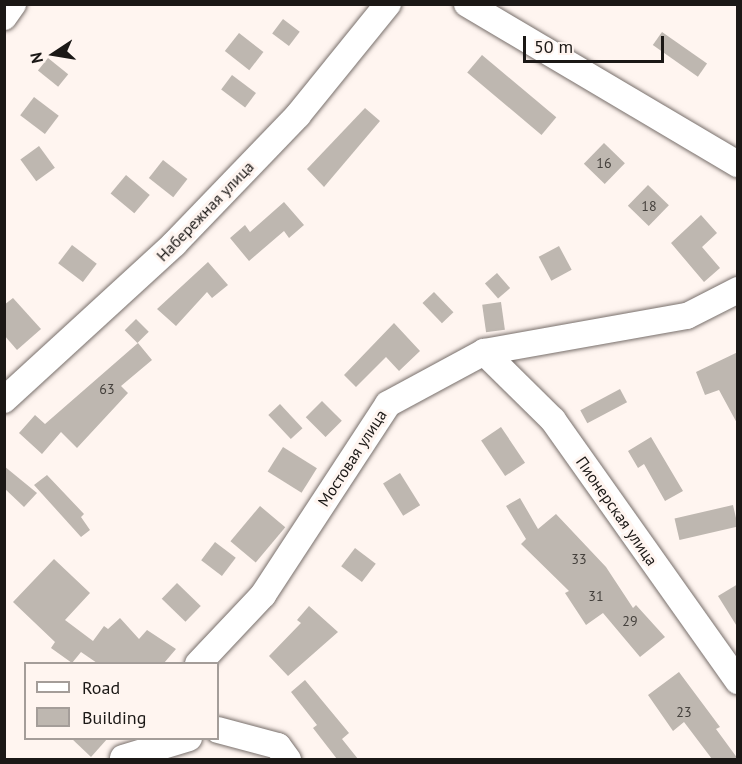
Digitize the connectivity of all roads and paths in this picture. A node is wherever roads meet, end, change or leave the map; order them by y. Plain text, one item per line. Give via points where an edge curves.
1 (13, 4) edge
2 (388, 4) edge
3 (467, 4) edge
4 (4, 17) edge
5 (738, 164) edge
6 (738, 290) edge
7 (484, 352) junction
8 (4, 400) edge
9 (199, 662) edge
10 (738, 681) edge
11 (219, 730) edge
12 (180, 740) edge
13 (128, 752) edge
14 (288, 759) edge

1 - 4 street
2 - 8 street, Набережная улица via 298,115 174,244
3 - 5 street
6 - 7 street, Мостовая улица via 687,316
7 - 9 street, Мостовая улица via 388,404 263,596
7 - 10 street, Пионерская улица via 553,420
11 - 14 street via 278,747
12 - 13 street

